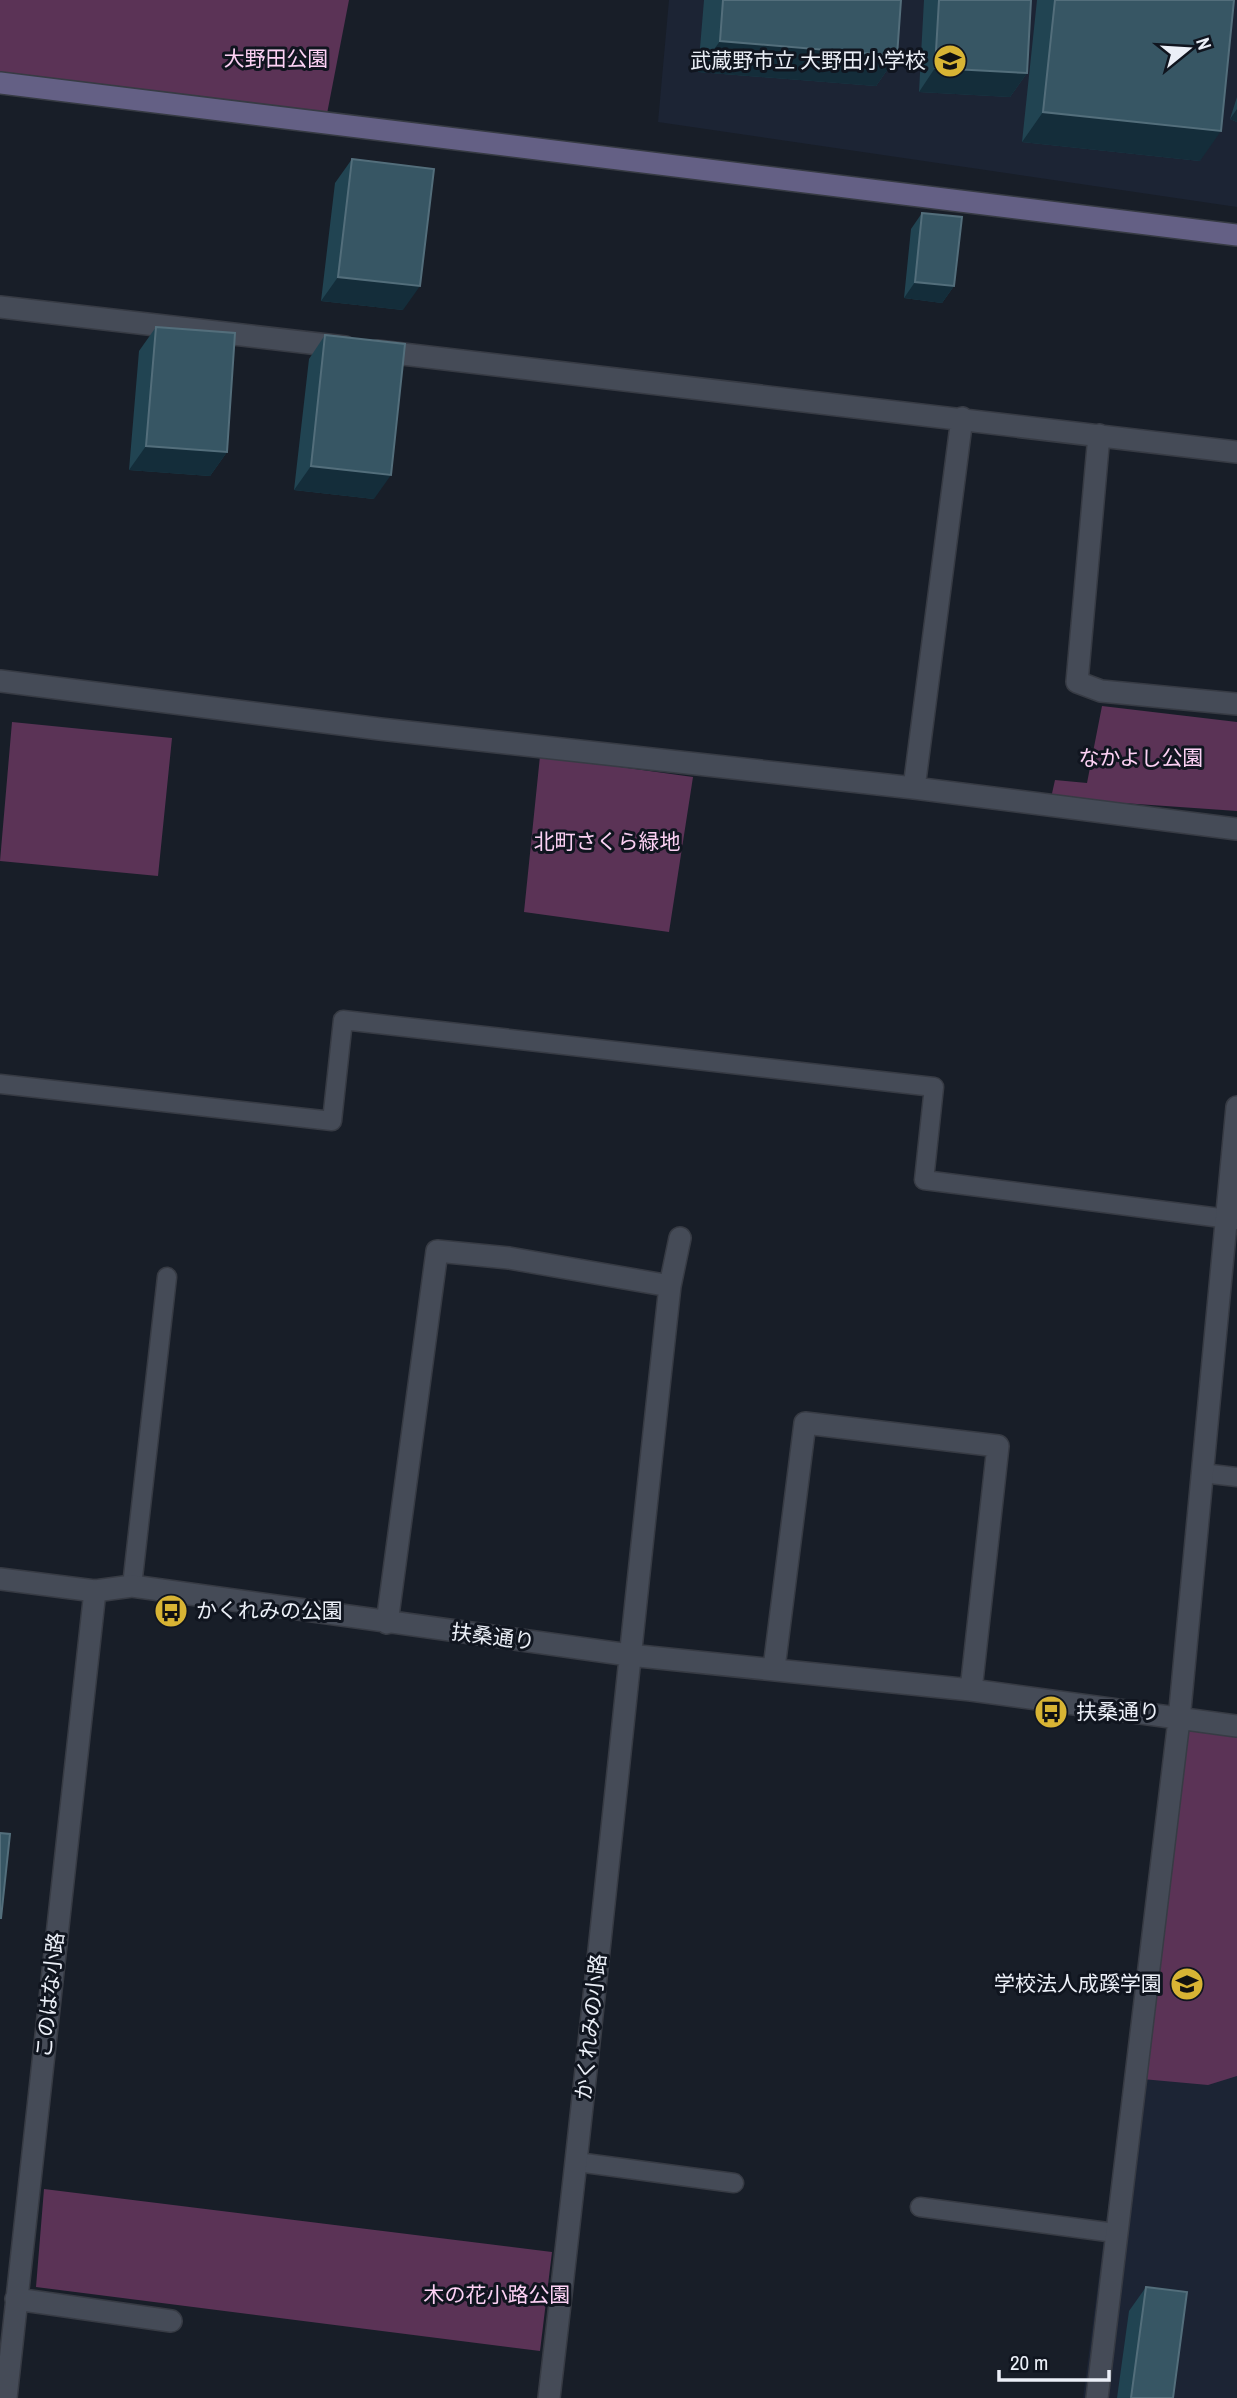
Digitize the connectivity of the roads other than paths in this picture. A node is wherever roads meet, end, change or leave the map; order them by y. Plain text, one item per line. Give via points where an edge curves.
1 (0, 83) edge
2 (1237, 235) edge
3 (0, 307) edge
4 (962, 418) junction
5 (1099, 435) junction
6 (1237, 453) edge
7 (0, 681) edge
8 (1237, 704) edge
9 (914, 788) junction
10 (1237, 829) edge
11 (0, 1084) edge
12 (1237, 1107) edge
13 (1232, 1219) edge
14 (680, 1238) dead end
15 (167, 1277) dead end
16 (670, 1286) junction
17 (1202, 1473) junction
18 (1237, 1477) edge
19 (0, 1579) edge
20 (132, 1586) junction
21 (95, 1591) junction
22 (387, 1623) junction
23 (629, 1655) junction
24 (774, 1668) junction
25 (971, 1690) junction
26 (1179, 1720) junction
27 (1237, 1726) edge
28 (577, 2162) junction
29 (734, 2183) dead end
30 (920, 2207) dead end
31 (1115, 2233) junction
32 (16, 2299) junction
33 (171, 2321) dead end
34 (6, 2398) edge
35 (549, 2398) edge
36 (1097, 2398) edge

1 - 2 street
3 - 4 street
4 - 5 street
4 - 9 street
5 - 6 street
5 - 8 street via 1077,682 1101,691
7 - 9 street
9 - 10 street
11 - 13 lane via 332,1121 344,1020 934,1087 924,1180
12 - 13 street
13 - 17 street
14 - 16 street, かくれみの小路
15 - 20 lane
16 - 22 street via 509,1258 437,1251
16 - 23 street, かくれみの小路
17 - 18 lane
17 - 26 street
19 - 21 street, 扶桑通り
20 - 21 street, 扶桑通り
20 - 22 street, 扶桑通り
21 - 32 street, このはな小路
22 - 23 street, 扶桑通り
23 - 24 street, 扶桑通り
23 - 28 street, かくれみの小路
24 - 25 street, 扶桑通り
24 - 25 street via 805,1423 998,1446
25 - 26 street, 扶桑通り
26 - 27 street, 扶桑通り
26 - 31 street
28 - 29 lane
28 - 35 street, かくれみの小路
30 - 31 lane
31 - 36 street
32 - 33 street
32 - 34 street, このはな小路

